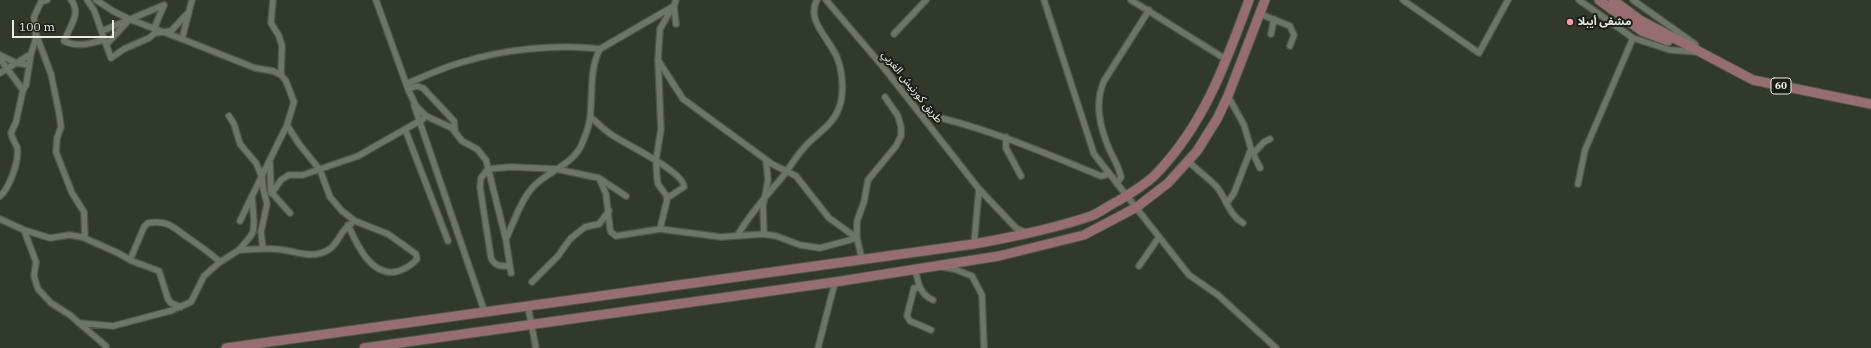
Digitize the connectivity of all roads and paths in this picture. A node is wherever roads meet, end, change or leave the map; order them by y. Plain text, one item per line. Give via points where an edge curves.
1 (47, 0) edge
2 (71, 0) edge
3 (87, 0) edge
4 (96, 0) edge
5 (192, 0) edge
6 (273, 0) edge
7 (376, 0) edge
8 (817, 0) edge
9 (826, 0) edge
10 (926, 0) edge
11 (1044, 0) edge
12 (1131, 0) edge
13 (1249, 0) edge
14 (1265, 0) edge
15 (1403, 0) edge
16 (1508, 0) edge
17 (1579, 0) edge
18 (1599, 0) edge
19 (1613, 0) edge
20 (1633, 0) edge
21 (106, 2) edge
22 (1138, 2) edge
23 (675, 3) edge
24 (1149, 10) junction
25 (189, 11) junction
26 (1260, 14) junction
27 (129, 19) junction
28 (1274, 19) junction
29 (676, 24) dead end
30 (154, 29) junction
31 (102, 31) junction
32 (163, 32) junction
33 (36, 34) junction
34 (894, 34) dead end
35 (1271, 34) dead end
36 (1634, 38) junction
37 (182, 40) junction
38 (105, 42) junction
39 (1290, 46) dead end
40 (600, 49) junction
41 (1697, 52) junction
42 (31, 54) junction
43 (0, 55) edge
44 (0, 59) edge
45 (658, 60) junction
46 (1227, 60) junction
47 (16, 63) junction
48 (29, 65) junction
49 (7, 68) junction
50 (0, 73) edge
51 (281, 75) junction
52 (407, 86) junction
53 (23, 90) junction
54 (885, 96) dead end
55 (1228, 96) junction
56 (1871, 104) edge
57 (920, 113) junction
58 (229, 116) dead end
59 (426, 116) junction
60 (590, 118) junction
61 (420, 120) junction
62 (287, 126) junction
63 (405, 129) junction
64 (455, 131) junction
65 (1006, 137) junction
66 (1270, 139) dead end
67 (1252, 151) junction
68 (270, 160) junction
69 (656, 160) junction
70 (766, 160) junction
71 (1188, 161) junction
72 (1260, 168) dead end
73 (488, 169) junction
74 (556, 169) junction
75 (320, 170) junction
76 (787, 171) junction
77 (1109, 174) junction
78 (1021, 176) dead end
79 (262, 177) junction
80 (599, 178) junction
81 (1117, 184) junction
82 (1578, 184) dead end
83 (980, 189) junction
84 (272, 193) junction
85 (0, 196) edge
86 (252, 196) junction
87 (626, 196) dead end
88 (1125, 196) junction
89 (266, 197) junction
90 (764, 197) junction
91 (667, 198) junction
92 (1227, 203) junction
93 (1137, 207) junction
94 (609, 211) junction
95 (290, 213) dead end
96 (0, 218) edge
97 (240, 221) dead end
98 (355, 221) junction
99 (1243, 223) dead end
100 (348, 225) junction
101 (660, 229) junction
102 (24, 230) junction
103 (764, 234) junction
104 (1029, 234) junction
105 (737, 236) junction
106 (1159, 237) junction
107 (85, 238) junction
108 (857, 238) junction
109 (506, 240) junction
110 (448, 241) dead end
111 (974, 244) junction
112 (263, 249) junction
113 (240, 250) junction
114 (130, 260) junction
115 (862, 260) junction
116 (220, 262) junction
117 (510, 266) junction
118 (934, 266) junction
119 (1139, 266) dead end
120 (915, 268) junction
121 (511, 273) dead end
122 (532, 282) dead end
123 (835, 282) junction
124 (919, 288) junction
125 (933, 300) dead end
126 (181, 307) junction
127 (528, 307) junction
128 (484, 312) junction
129 (79, 322) junction
130 (530, 324) junction
131 (931, 330) dead end
132 (106, 348) edge
133 (226, 348) edge
134 (364, 348) edge
135 (536, 348) edge
136 (818, 348) edge
137 (984, 348) edge
138 (1276, 348) edge

1 - 33 street via 41,2 36,9
2 - 38 street via 76,5 77,12 64,41 83,45
3 - 31 street
4 - 21 street
5 - 25 street
6 - 51 street via 271,23 282,46
7 - 52 street
8 - 76 street via 814,17 838,60 842,94 834,119 803,148
9 - 57 street, طريق كورنيش الغربي
10 - 34 street
11 - 77 street via 1094,154
12 - 22 street
13 - 46 main road
14 - 26 main road
15 - 16 street via 1479,52
17 - 36 street
18 - 41 main road via 1642,31
19 - 41 main road via 1640,20
20 - 41 street via 1695,44
21 - 27 street via 113,11
22 - 24 street
23 - 29 street
23 - 40 street
23 - 45 street via 660,29
24 - 46 street
24 - 81 street via 1104,81 1100,94 1100,121 1121,177
25 - 32 street via 175,28
25 - 37 street
26 - 28 street
26 - 55 main road
27 - 30 street
27 - 30 street via 164,5
27 - 31 street
27 - 38 street
28 - 35 street
28 - 39 street via 1290,26 1293,31
30 - 32 street
31 - 38 street
32 - 37 street
32 - 38 street via 156,33 111,58
33 - 42 street
33 - 107 street via 52,74 59,113 61,127 56,138 56,152 72,193 84,212
36 - 41 street via 1670,50
36 - 82 street via 1585,150
37 - 51 street via 255,68
40 - 52 street via 561,46 478,58 445,68
40 - 60 street via 594,67
41 - 56 main road, 60 via 1753,80
42 - 47 street
42 - 48 street
43 - 47 street
44 - 49 street
45 - 69 street via 661,129
45 - 70 street via 683,99
46 - 88 main road via 1208,104 1176,151 1157,174
47 - 48 street
47 - 49 street
48 - 53 street
49 - 50 street
49 - 53 street
51 - 62 street via 294,102
52 - 59 street via 416,106
52 - 61 street
52 - 64 street via 423,88 454,121
53 - 85 street via 11,133 17,147 17,156 11,181 6,192
54 - 108 street via 898,116 901,136 868,180 864,202 858,216
55 - 67 street via 1244,125
55 - 71 main road via 1197,151
57 - 65 street
57 - 83 street, طريق كورنيش الغربي
58 - 79 street via 240,144 256,163
59 - 61 street
59 - 64 street
60 - 69 street via 612,135
60 - 74 street via 580,148
61 - 63 street
61 - 128 street
62 - 68 street
62 - 75 street
63 - 75 street via 358,156
63 - 110 street
64 - 73 street via 462,141 481,152
65 - 77 street via 1101,176
65 - 78 street via 1006,148
66 - 67 street
67 - 72 street
67 - 92 street
68 - 79 street
68 - 84 street
69 - 91 street via 657,181
69 - 91 street via 684,182 682,189
70 - 76 street
70 - 90 street via 768,180
71 - 92 street via 1216,186
71 - 93 main road via 1168,183
73 - 74 street
73 - 109 street
73 - 117 street via 481,178 480,187 491,258 498,266
74 - 80 street
74 - 109 street via 533,188 521,206
75 - 84 street via 303,175 289,175 281,180
75 - 98 street via 330,197
76 - 90 street
76 - 108 street via 801,180 829,218
77 - 81 street
79 - 86 street
79 - 89 street via 262,188
80 - 87 street
80 - 94 street via 606,194
81 - 88 street
83 - 104 street, طريق كورنيش الغربي via 1016,228
83 - 111 street
84 - 89 street
84 - 95 street
86 - 97 street
86 - 113 street via 253,232
88 - 93 street
88 - 104 main road via 1093,215
89 - 112 street via 261,232
90 - 103 street
90 - 105 street
91 - 101 street
92 - 99 street via 1234,218
93 - 106 street
93 - 118 main road via 1084,235 999,256
94 - 101 street via 610,229 616,236
94 - 122 street via 599,224 585,227 570,239 558,256
96 - 102 street
98 - 100 street
98 - 100 street via 388,234 416,254 417,258 409,267 397,271 380,270 364,255
100 - 112 street via 331,248 313,255 304,255 288,249
101 - 105 street via 721,237
102 - 107 street via 50,238 75,235
102 - 129 street via 36,262 34,276 38,289 51,303
103 - 105 street
103 - 108 street via 820,248
104 - 111 main road
106 - 119 street
106 - 138 street via 1189,276 1218,295
107 - 114 street
108 - 115 street
109 - 117 street
111 - 115 main road
112 - 113 street
113 - 116 street
114 - 116 street via 144,227 148,223 156,223 179,229
114 - 126 street via 159,271 168,299
115 - 127 main road
116 - 126 street via 204,276 191,302
117 - 121 street
118 - 120 main road
118 - 137 street via 954,269 972,276 982,295
120 - 123 main road
120 - 124 street
123 - 130 main road
123 - 136 street
124 - 125 street
124 - 131 street via 914,288 907,316 910,321
126 - 129 street via 113,326
127 - 128 main road
127 - 130 street
128 - 133 main road
129 - 132 street
130 - 134 main road
130 - 135 street

